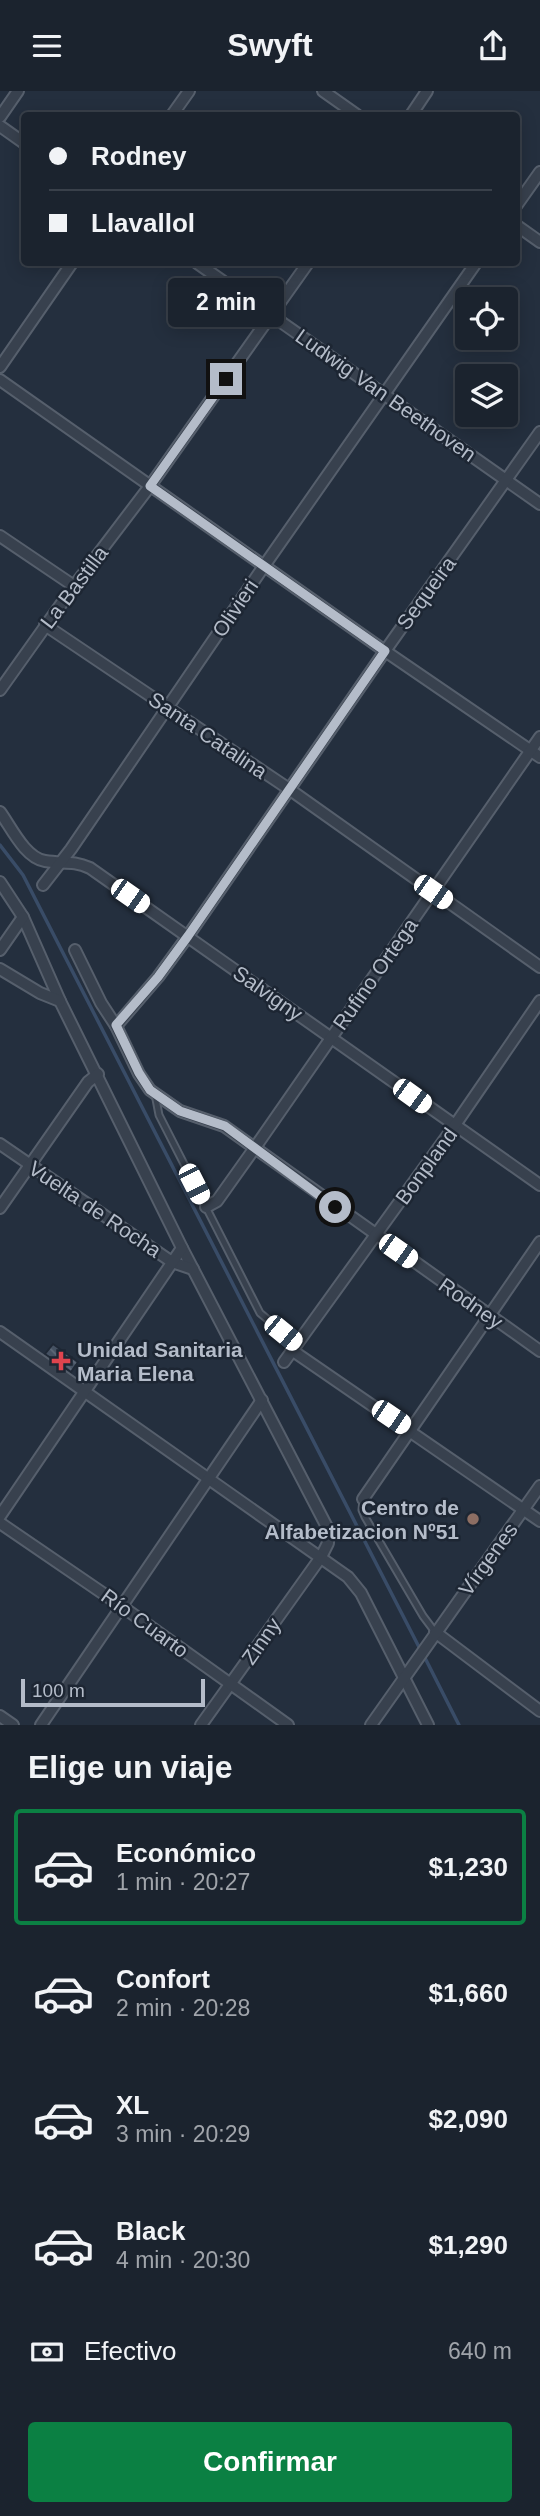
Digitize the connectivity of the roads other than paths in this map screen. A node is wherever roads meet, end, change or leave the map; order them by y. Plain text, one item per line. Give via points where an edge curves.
1 (18, 91) edge
2 (189, 91) edge
3 (323, 91) edge
4 (427, 91) edge
5 (174, 112) edge
6 (353, 112) edge
7 (413, 112) edge
8 (0, 117) edge
9 (0, 126) edge
10 (21, 141) edge
11 (540, 171) edge
12 (520, 200) edge
13 (520, 228) edge
14 (540, 242) edge
15 (70, 266) edge
16 (201, 266) edge
17 (306, 266) edge
18 (475, 266) edge
19 (271, 315) junction
20 (0, 367) edge
21 (0, 380) edge
22 (383, 393) junction
23 (540, 432) edge
24 (507, 481) junction
25 (150, 486) junction
26 (540, 503) edge
27 (0, 536) edge
28 (264, 566) junction
29 (74, 586) junction
30 (45, 625) junction
31 (385, 651) junction
32 (0, 690) edge
33 (167, 708) junction
34 (540, 737) edge
35 (536, 754) edge
36 (289, 789) junction
37 (0, 812) edge
38 (61, 861) junction
39 (0, 882) edge
40 (43, 885) dead end
41 (433, 892) junction
42 (23, 917) junction
43 (188, 936) junction
44 (0, 950) edge
45 (75, 950) dead end
46 (540, 967) edge
47 (0, 969) edge
48 (60, 1001) junction
49 (540, 1001) edge
50 (116, 1025) junction
51 (330, 1037) junction
52 (97, 1075) junction
53 (155, 1094) junction
54 (455, 1125) junction
55 (0, 1144) edge
56 (254, 1149) junction
57 (30, 1165) junction
58 (540, 1185) edge
59 (206, 1207) junction
60 (0, 1208) edge
61 (375, 1236) junction
62 (540, 1242) edge
63 (182, 1248) junction
64 (172, 1262) junction
65 (193, 1269) junction
66 (488, 1315) junction
67 (0, 1332) edge
68 (295, 1348) junction
69 (540, 1351) edge
70 (284, 1362) dead end
71 (83, 1391) junction
72 (262, 1399) junction
73 (410, 1430) junction
74 (209, 1477) junction
75 (540, 1486) edge
76 (363, 1499) joint
77 (523, 1509) junction
78 (0, 1516) edge
79 (540, 1521) edge
80 (0, 1523) edge
81 (321, 1557) junction
82 (120, 1605) junction
83 (435, 1632) junction
84 (403, 1676) junction
85 (230, 1685) junction
86 (540, 1711) edge
87 (0, 1716) edge
88 (13, 1725) edge
89 (41, 1725) edge
90 (201, 1725) edge
91 (288, 1725) edge
92 (371, 1725) edge
93 (428, 1725) edge

1 - 8 street
2 - 5 street
3 - 6 street
4 - 7 street
9 - 10 street
11 - 12 street
13 - 14 street
15 - 20 street
16 - 19 street, Ludwig Van Beethoven
17 - 19 street, La Bastilla
18 - 22 street, Olivieri
19 - 22 street, Ludwig Van Beethoven
19 - 25 street, La Bastilla
21 - 25 street
22 - 24 street, Ludwig Van Beethoven
22 - 28 street, Olivieri
23 - 24 street, Sequeira
24 - 26 street, Ludwig Van Beethoven
24 - 31 street, Sequeira
25 - 28 street
25 - 29 street, La Bastilla
27 - 29 street
28 - 31 street
28 - 33 street, Olivieri
29 - 30 street, La Bastilla
30 - 32 street, La Bastilla
30 - 33 street, Santa Catalina
31 - 35 street
31 - 36 street, Sequeira
33 - 36 street, Santa Catalina
33 - 38 street, Olivieri
34 - 35 street, Rufino Ortega
35 - 41 street, Rufino Ortega
36 - 41 street, Santa Catalina
36 - 43 street, Sequeira
37 - 38 street, Salvigny via 34,856
38 - 40 street, Olivieri
38 - 43 street, Salvigny via 90,868
39 - 42 street
41 - 46 street, Santa Catalina
41 - 51 street, Rufino Ortega
42 - 44 street
42 - 48 street
43 - 50 street, Sequeira
43 - 51 street, Salvigny
45 - 50 street, Rodney
47 - 48 street
48 - 52 street
49 - 54 street, Bonpland
50 - 53 street, Rodney via 139,1073
51 - 54 street, Salvigny
51 - 56 street, Rufino Ortega
52 - 57 street via 88,1081
52 - 63 street
53 - 56 street, Rodney via 180,1111 225,1126
53 - 59 lane via 159,1115
54 - 58 street, Salvigny
54 - 61 street, Bonpland
55 - 57 street, Vuelta de Rocha
56 - 59 street, Rufino Ortega via 217,1201
56 - 61 street, Rodney
57 - 60 street
57 - 64 street, Vuelta de Rocha
59 - 68 lane via 260,1313
61 - 66 street, Rodney
61 - 68 street, Bonpland
62 - 66 street
63 - 64 street
63 - 65 street
64 - 65 street, Vuelta de Rocha
64 - 71 street
65 - 72 street
66 - 69 street, Rodney
66 - 73 street
67 - 71 street
68 - 70 street, Bonpland
68 - 73 street
71 - 74 street
71 - 78 street
72 - 74 street
72 - 81 street via 327,1527 328,1543
73 - 76 street
73 - 77 street
74 - 81 street
74 - 82 street
75 - 77 street, Vírgenes
76 - 83 lane via 362,1510
77 - 79 street
77 - 83 street, Vírgenes
80 - 82 street, Río Cuarto
81 - 84 street via 361,1593
81 - 85 street, Zinny
82 - 85 street, Río Cuarto
82 - 89 street
83 - 84 street, Vírgenes
83 - 86 street
84 - 92 street
84 - 93 street
85 - 90 street, Zinny
85 - 91 street, Río Cuarto
87 - 88 street

